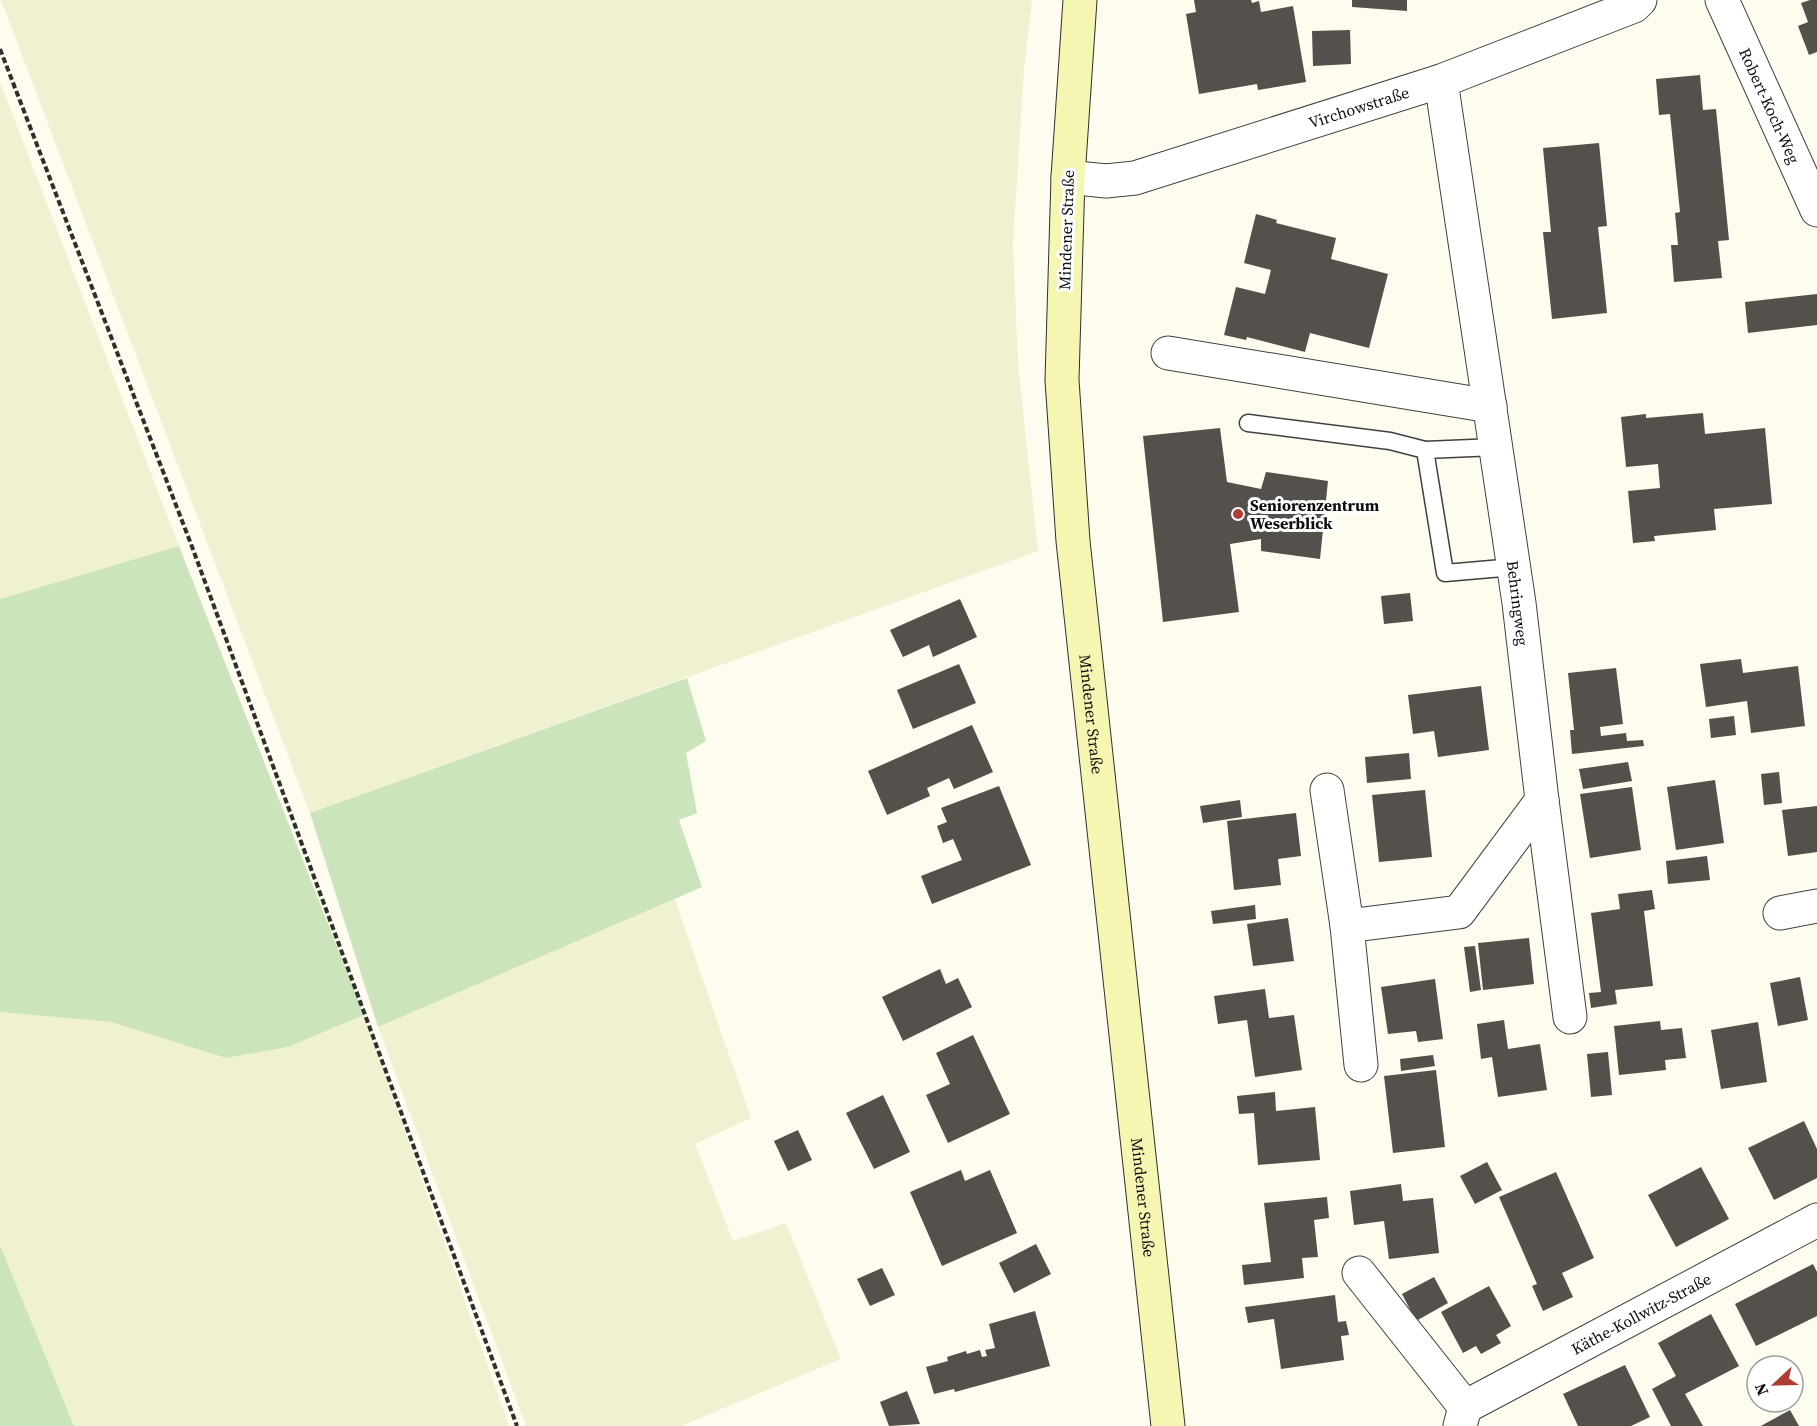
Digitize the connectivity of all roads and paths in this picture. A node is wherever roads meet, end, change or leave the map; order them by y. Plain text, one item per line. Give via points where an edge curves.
1 (1080, 0) edge
2 (1640, 0) edge
3 (1722, 0) edge
4 (0, 49) edge
5 (1441, 81) junction
6 (1068, 177) junction
7 (1817, 210) edge
8 (1168, 353) dead end
9 (1490, 406) junction
10 (1248, 423) dead end
11 (1496, 447) junction
12 (1425, 450) junction
13 (1514, 567) junction
14 (1327, 790) dead end
15 (1542, 800) junction
16 (1817, 906) edge
17 (1780, 913) dead end
18 (1347, 926) junction
19 (1570, 1017) dead end
20 (1361, 1065) dead end
21 (1817, 1220) edge
22 (1359, 1273) dead end
23 (1463, 1417) edge
24 (517, 1426) edge
25 (1168, 1426) edge

1 - 6 main road, Mindener Straße
2 - 5 street, Virchowstraße via 1634,6
3 - 7 street, Robert-Koch-Weg
4 - 24 path via 191,544
5 - 6 street, Virchowstraße via 1135,178 1106,181
5 - 9 street, Behringweg
6 - 25 main road, Mindener Straße via 1062,380 1073,541
8 - 9 street
9 - 11 street, Behringweg
10 - 12 lane via 1389,441
11 - 12 lane
11 - 13 street, Behringweg
12 - 13 lane via 1445,573
13 - 15 street, Behringweg
14 - 18 street
15 - 18 street via 1459,912
15 - 19 street, Behringweg
16 - 17 street
18 - 20 street
21 - 23 street, Käthe-Kollwitz-Straße
22 - 23 street, Käthe-Kollwitz-Straße

